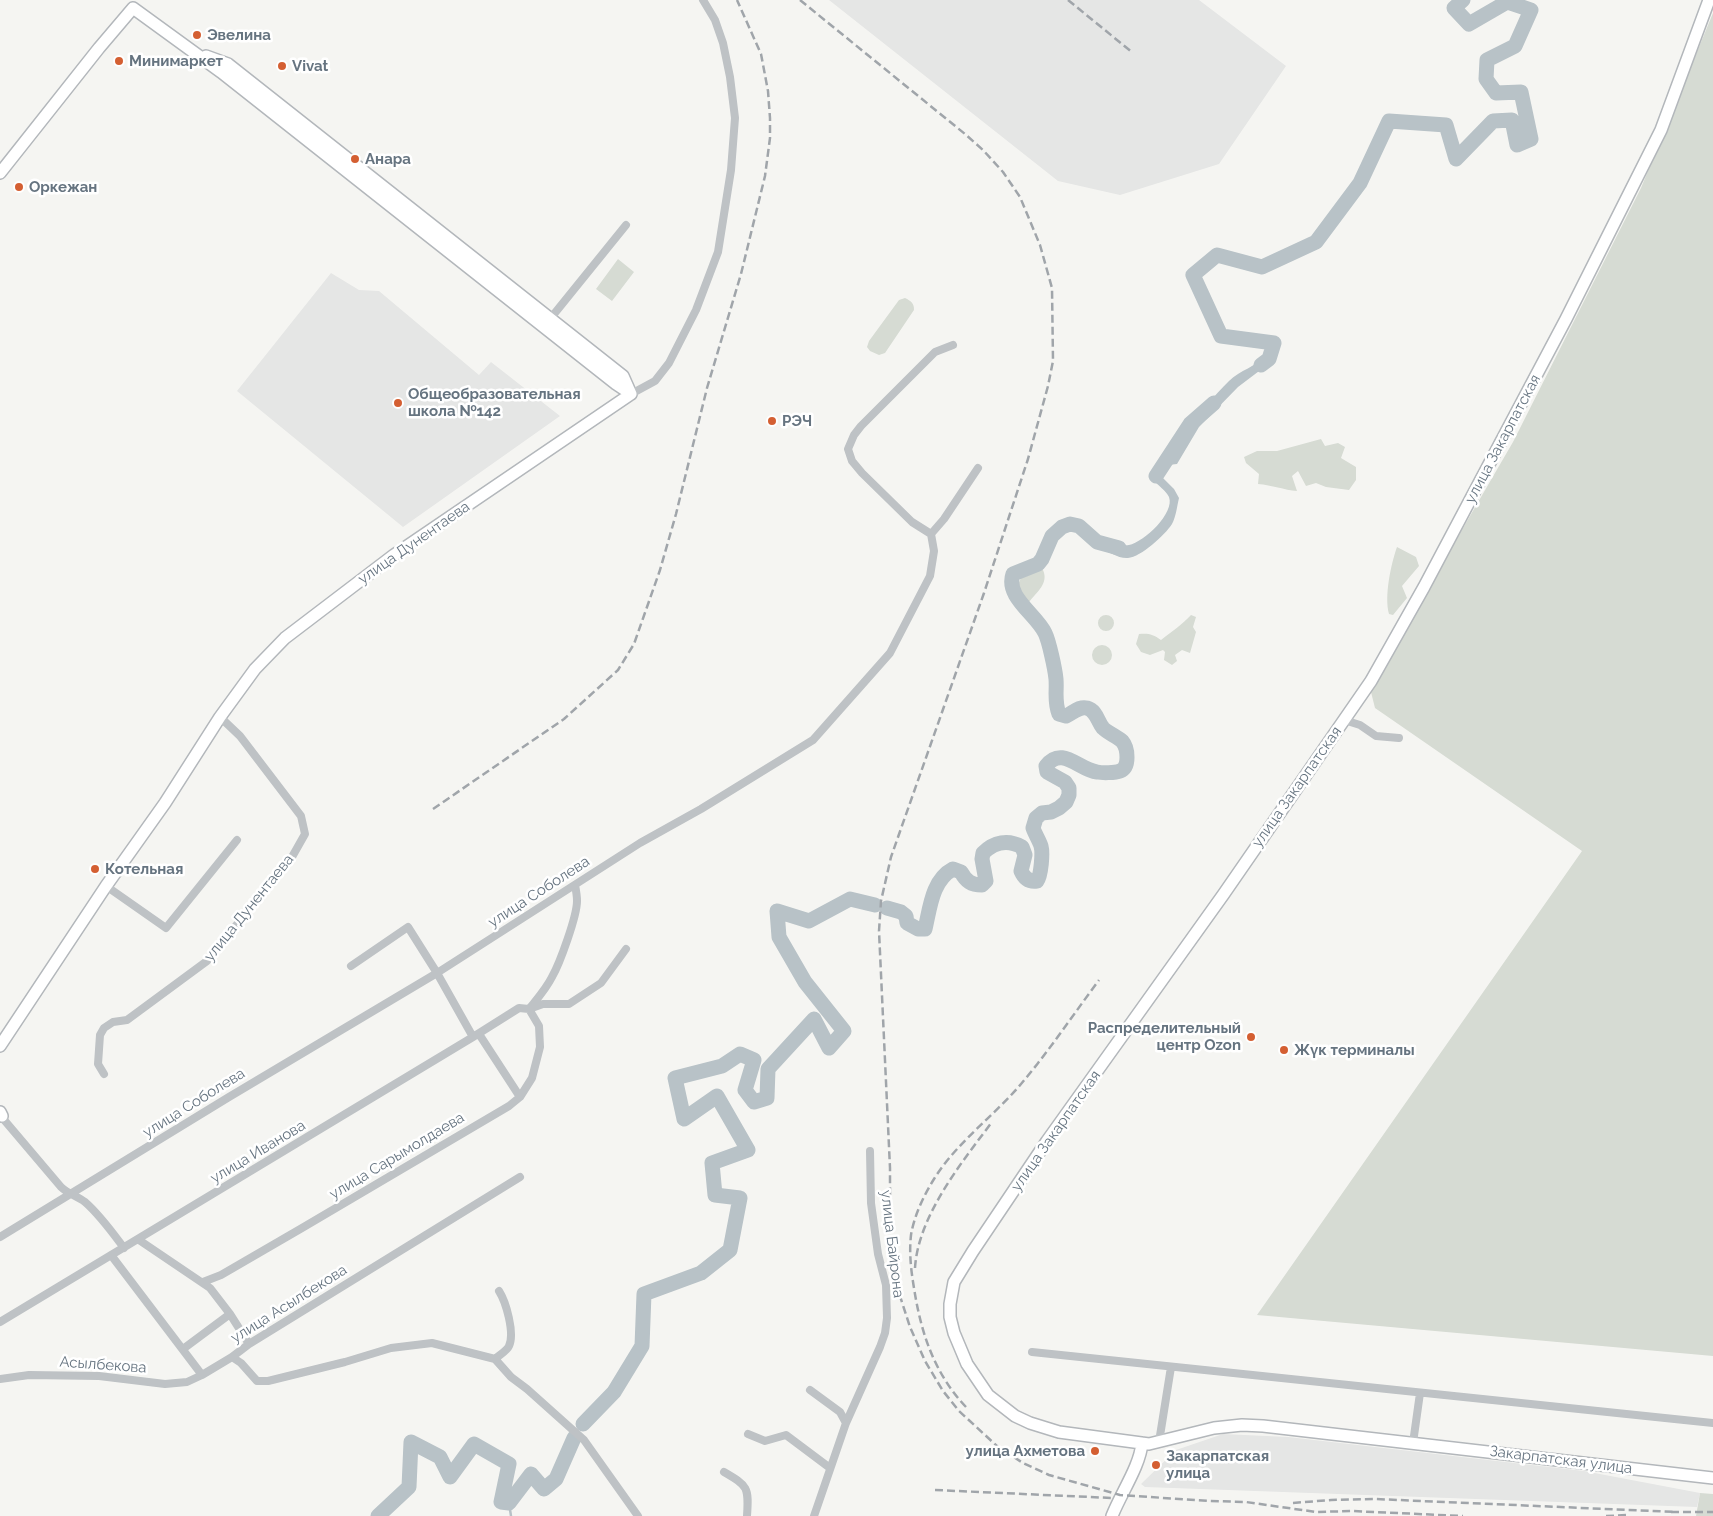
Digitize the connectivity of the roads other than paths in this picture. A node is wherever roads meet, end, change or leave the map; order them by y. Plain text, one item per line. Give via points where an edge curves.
1 (703, 0) edge
2 (1709, 0) edge
3 (137, 4) edge
4 (190, 50) junction
5 (0, 173) edge
6 (626, 225) dead end
7 (550, 319) junction
8 (953, 345) dead end
9 (631, 394) junction
10 (978, 468) dead end
11 (931, 534) junction
12 (220, 716) junction
13 (1344, 720) junction
14 (1399, 738) dead end
15 (237, 840) dead end
16 (575, 885) junction
17 (106, 886) junction
18 (626, 949) dead end
19 (351, 966) dead end
20 (437, 973) junction
21 (529, 1008) junction
22 (476, 1036) junction
23 (0, 1046) edge
24 (104, 1074) dead end
25 (520, 1097) junction
26 (1, 1114) edge
27 (870, 1151) dead end
28 (520, 1177) dead end
29 (71, 1195) junction
30 (0, 1237) edge
31 (139, 1240) junction
32 (124, 1248) junction
33 (111, 1255) junction
34 (203, 1282) junction
35 (499, 1291) dead end
36 (230, 1314) junction
37 (0, 1322) edge
38 (248, 1344) junction
39 (183, 1350) junction
40 (1032, 1352) dead end
41 (232, 1357) junction
42 (495, 1359) junction
43 (1171, 1367) junction
44 (202, 1375) junction
45 (0, 1378) edge
46 (810, 1390) dead end
47 (1420, 1393) junction
48 (846, 1423) junction
49 (1713, 1423) edge
50 (748, 1434) dead end
51 (1159, 1442) junction
52 (1142, 1443) junction
53 (1413, 1443) junction
54 (830, 1468) junction
55 (724, 1472) dead end
56 (1713, 1478) edge
57 (638, 1516) edge
58 (747, 1516) edge
59 (814, 1516) edge
60 (1112, 1516) edge

1 - 9 street via 723,43 735,118 731,170 718,252 696,310 669,363 655,381
2 - 13 street, улица Закарпатская via 1661,130 1571,310 1420,594 1371,681
3 - 4 street
3 - 5 street
4 - 7 street via 228,64
4 - 9 street
6 - 7 street
7 - 9 street via 623,376
8 - 11 street via 935,352 861,426 848,449 852,462 862,473 912,522
9 - 12 street, улица Дунентаева via 400,551 285,638 255,668
10 - 11 street
11 - 16 street, улица Соболева via 934,551 930,576 890,654 813,740
12 - 17 street, улица Дунентаева via 166,803
12 - 24 street, улица Дунентаева via 240,736 301,816 305,834 292,857 207,961 127,1020 113,1022 104,1028 99,1040 98,1064
13 - 14 street via 1360,725 1376,736
13 - 52 street, улица Закарпатская via 1047,1141 954,1282 950,1317 967,1364 988,1395 1015,1416 1044,1429
15 - 17 street via 166,928
16 - 20 street, улица Соболева
16 - 21 street via 577,902 561,955 553,976
17 - 23 street, улица Дунентаева
18 - 21 street, улица Иванова via 601,983 569,1004 543,1004
19 - 20 street via 408,927
20 - 22 street
20 - 29 street, улица Соболева
21 - 22 street, улица Иванова via 519,1008
21 - 25 street, улица Сарымолдаева via 539,1026 540,1047 532,1078
22 - 25 street
22 - 31 street, улица Иванова
25 - 34 street, улица Сарымолдаева via 353,1198 221,1275
26 - 29 street
27 - 48 street, улица Байрона via 871,1203 886,1285 887,1318 880,1347
28 - 38 street, улица Асылбекова
29 - 30 street, улица Соболева
29 - 32 street via 84,1202
31 - 32 street, улица Иванова
31 - 34 street
32 - 33 street, улица Иванова
33 - 37 street, улица Иванова
33 - 39 street
34 - 36 street
35 - 42 street via 505,1301 511,1340 509,1347
36 - 38 street
36 - 39 street
38 - 41 street, улица Асылбекова
39 - 44 street
40 - 43 street
41 - 42 street via 258,1381 268,1382 391,1348 432,1342
41 - 44 street, улица Асылбекова
42 - 57 street via 511,1377 584,1440
43 - 47 street
43 - 51 street
44 - 45 street, Асылбекова via 187,1382 165,1384 99,1376
46 - 48 street via 840,1412
47 - 49 street
47 - 53 street
48 - 54 street, улица Байрона
50 - 54 street via 765,1441 786,1435
51 - 52 street, Закарпатская улица
51 - 53 street, Закарпатская улица via 1214,1428 1242,1425
52 - 60 street via 1139,1460
53 - 56 street, Закарпатская улица
54 - 59 street, улица Байрона
55 - 58 street via 742,1482 747,1491

